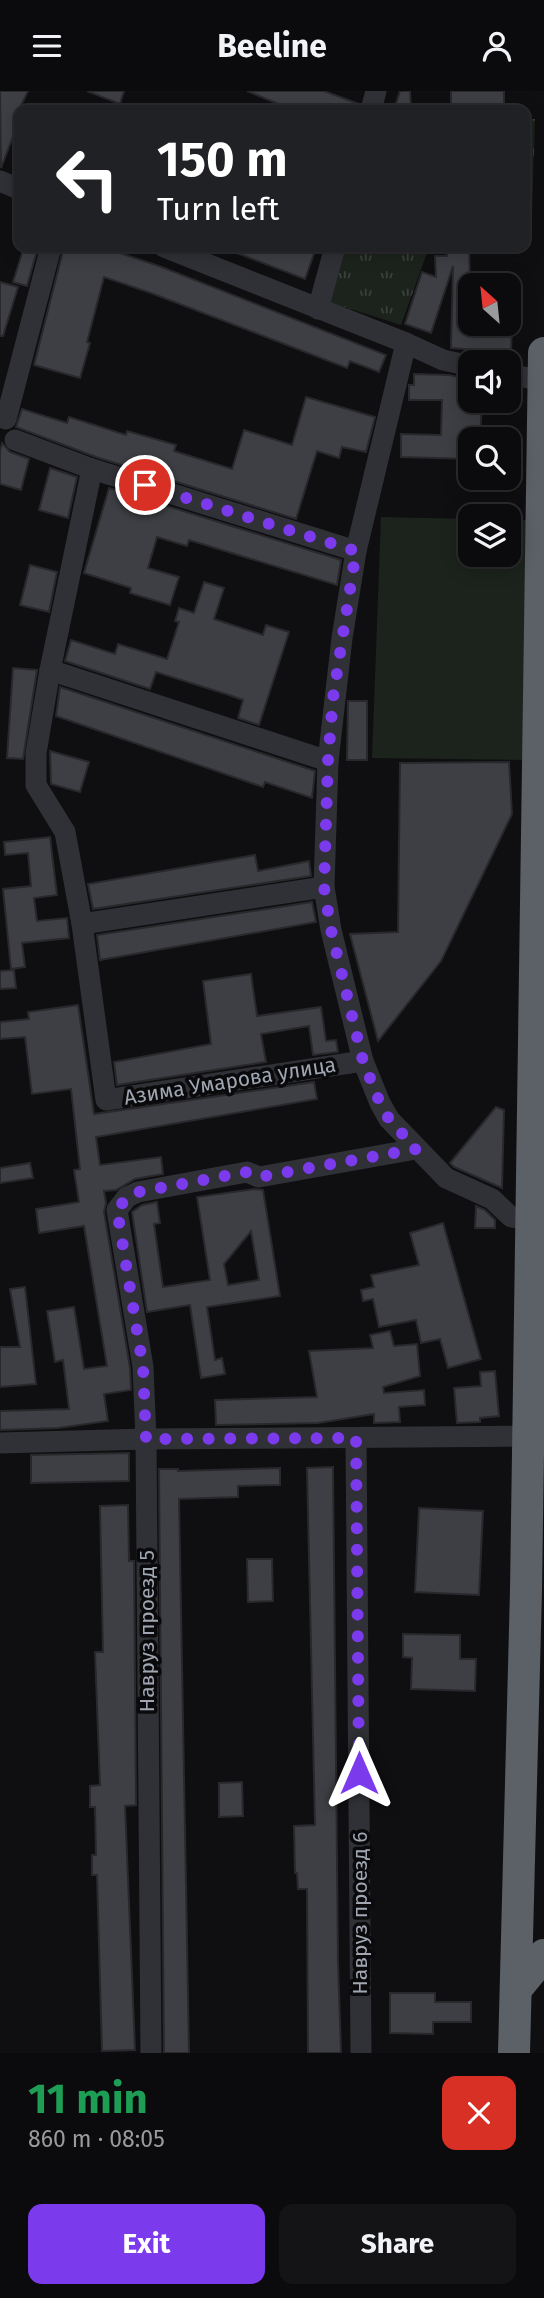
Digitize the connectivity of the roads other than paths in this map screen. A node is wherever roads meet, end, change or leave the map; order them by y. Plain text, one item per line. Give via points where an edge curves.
1 (50, 252) edge
2 (176, 252) edge
3 (334, 252) edge
4 (318, 309) junction
5 (406, 343) junction
6 (544, 353) edge
7 (458, 363) edge
8 (521, 376) edge
9 (543, 381) edge
10 (6, 419) dead end
11 (15, 440) dead end
12 (92, 469) junction
13 (356, 551) junction
14 (50, 670) junction
15 (328, 761) junction
16 (324, 887) junction
17 (82, 924) junction
18 (363, 1061) junction
19 (416, 1149) junction
20 (535, 1234) edge
21 (527, 1436) junction
22 (356, 1438) junction
23 (146, 1439) junction
24 (0, 1443) edge
25 (544, 1955) edge
26 (516, 1989) junction
27 (151, 2053) edge
28 (361, 2053) edge
29 (514, 2053) edge

1 - 10 street
2 - 4 street
3 - 4 street
4 - 5 street
5 - 7 street
5 - 13 street, Азима Умарова улица
6 - 9 highway
8 - 9 street
9 - 20 highway
11 - 12 street
12 - 13 street
12 - 14 street, Азима Умарова улица
13 - 15 street, Азима Умарова улица
14 - 15 street
14 - 17 street, Азима Умарова улица via 36,753 36,785 65,832
15 - 16 street, Азима Умарова улица
16 - 17 street
16 - 18 street, Азима Умарова улица
17 - 18 street, Азима Умарова улица via 106,1100
18 - 19 street, Азима Умарова улица via 389,1119
19 - 20 street, Азима Умарова улица via 446,1178 492,1199
19 - 23 street, Навруз проезд 5 via 259,1177 247,1172 127,1197 117,1210 143,1367
20 - 21 highway
21 - 22 street
21 - 26 highway
22 - 23 street
22 - 28 street, Навруз проезд 6
23 - 24 street
23 - 27 street, Навруз проезд 5
25 - 26 highway
26 - 29 highway

